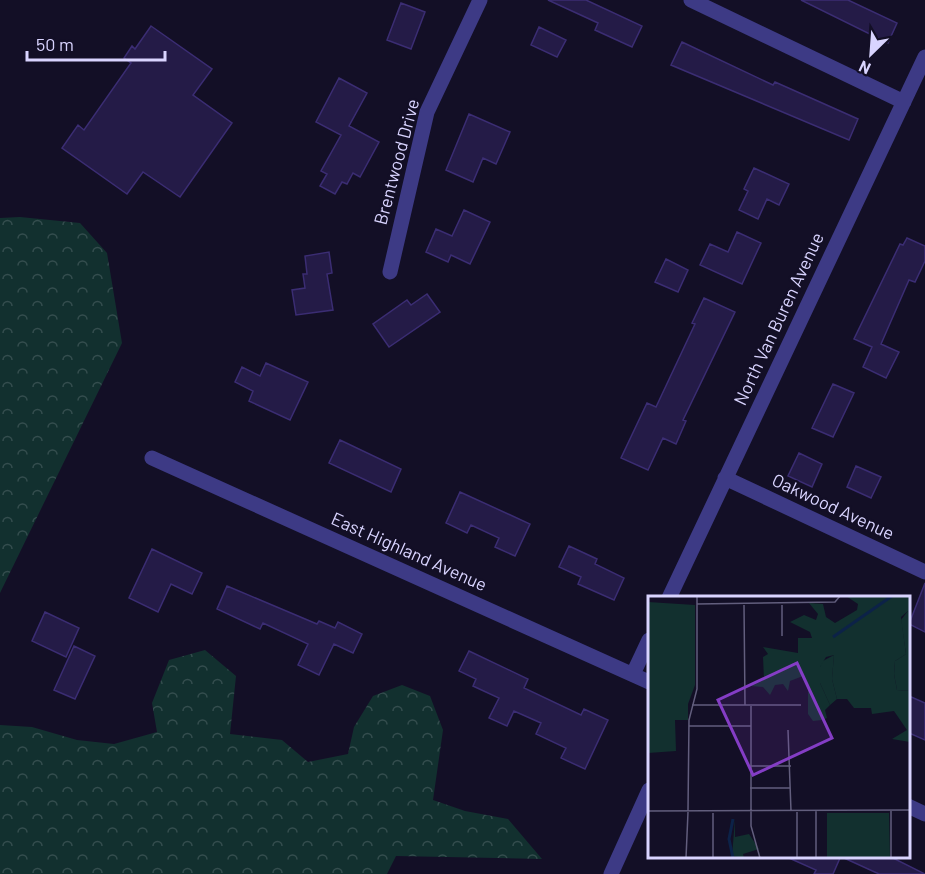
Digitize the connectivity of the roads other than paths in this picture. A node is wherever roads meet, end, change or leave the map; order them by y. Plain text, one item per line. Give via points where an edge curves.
1 (480, 0) edge
2 (691, 0) edge
3 (925, 57) edge
4 (904, 102) junction
5 (390, 272) dead end
6 (152, 458) dead end
7 (725, 478) junction
8 (925, 572) edge
9 (670, 596) edge
10 (648, 642) edge
11 (633, 674) junction
12 (648, 682) edge
13 (648, 792) edge
14 (910, 806) edge
15 (925, 814) edge
16 (611, 874) edge

1 - 5 street, Brentwood Drive via 427,112
2 - 4 street
3 - 4 street, North Van Buren Avenue
4 - 7 street, North Van Buren Avenue
6 - 11 street, East Highland Avenue
7 - 8 street, Oakwood Avenue
7 - 9 street, North Van Buren Avenue
10 - 11 street
11 - 12 street, East Highland Avenue
13 - 16 street
14 - 15 street

